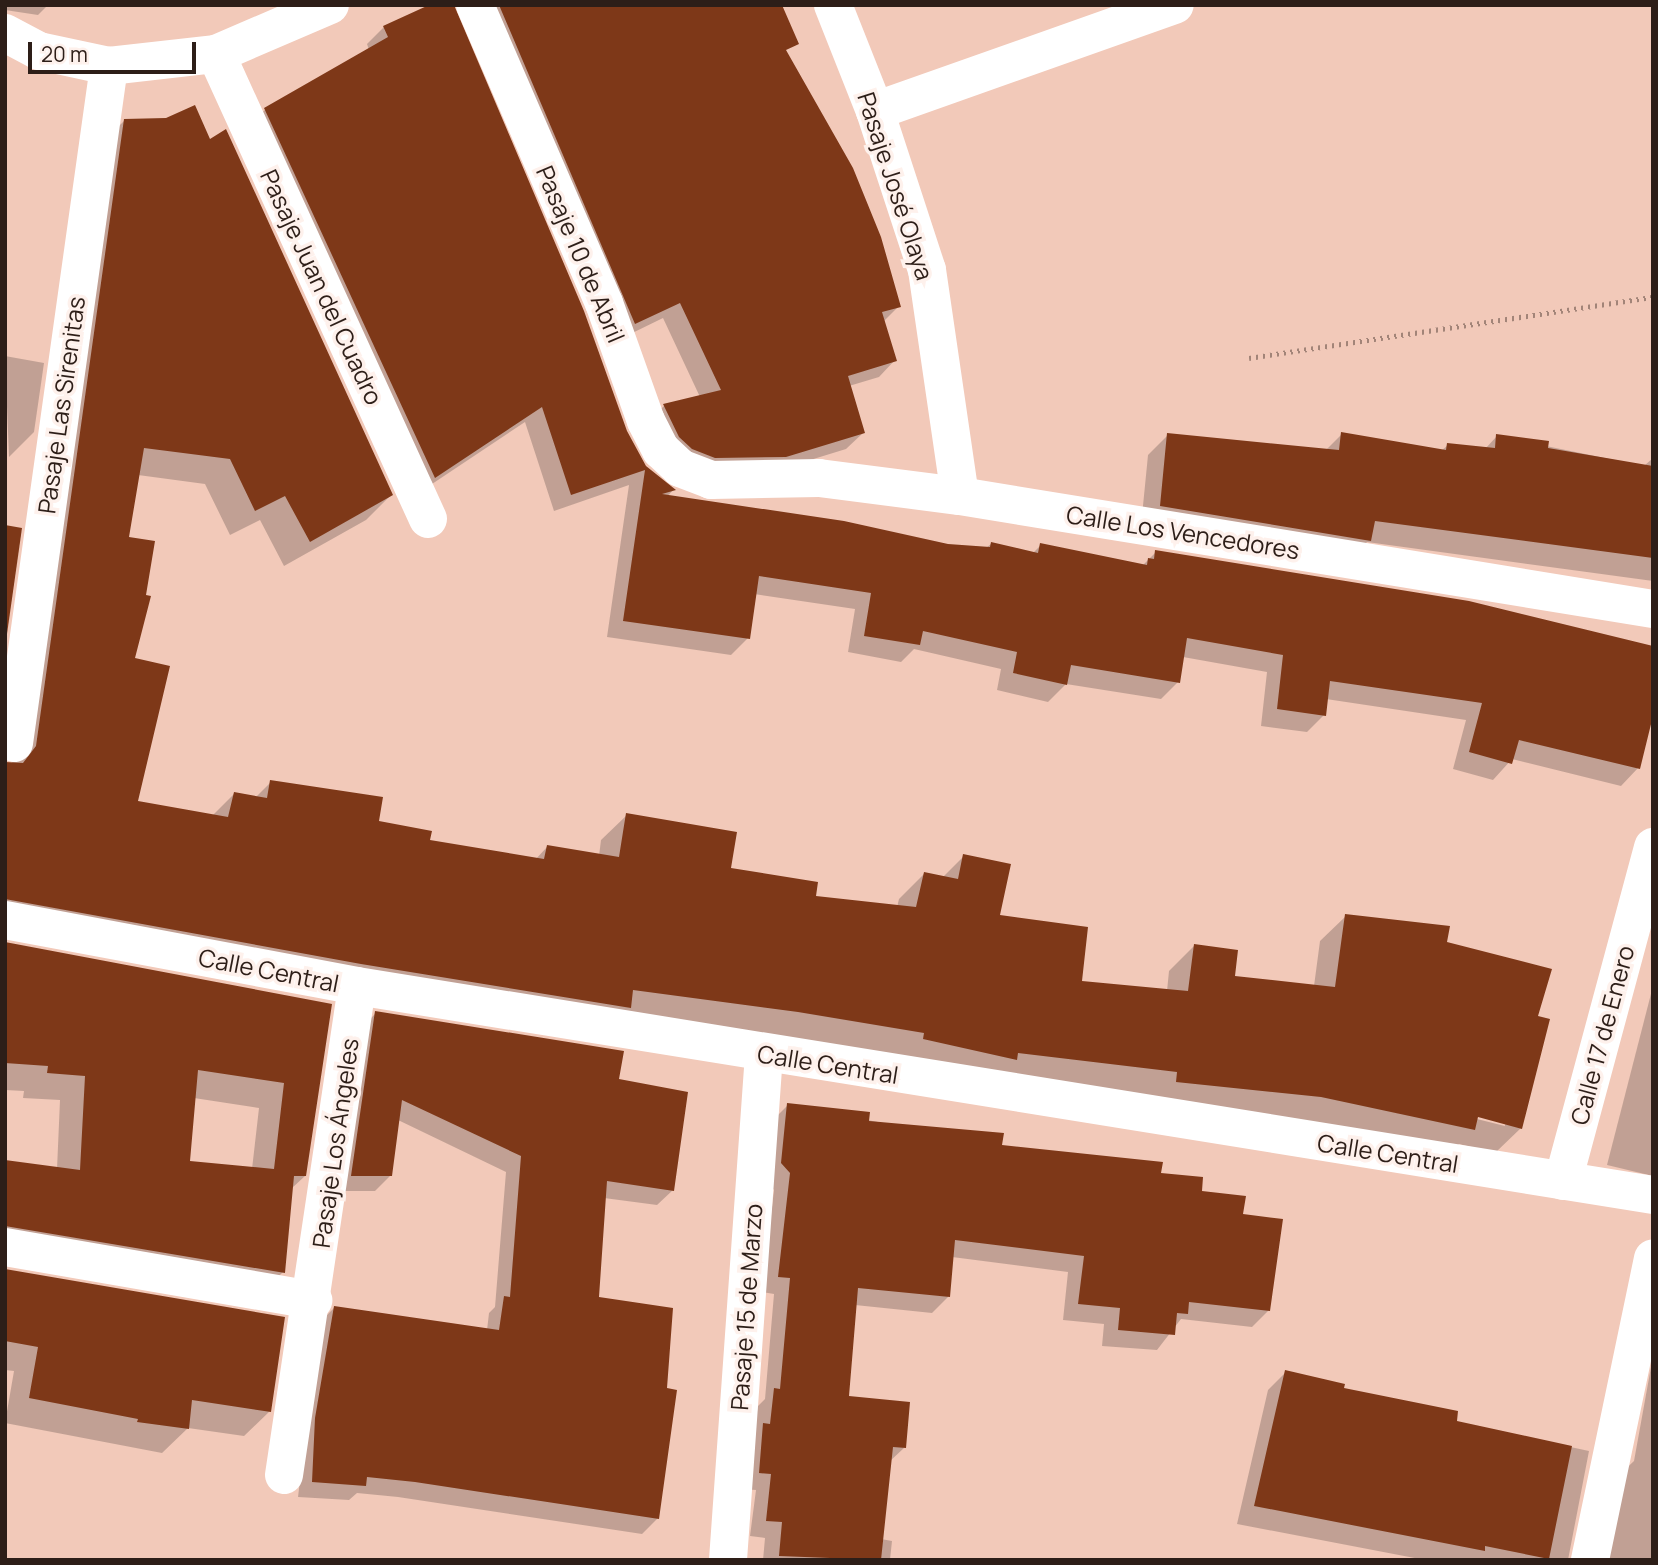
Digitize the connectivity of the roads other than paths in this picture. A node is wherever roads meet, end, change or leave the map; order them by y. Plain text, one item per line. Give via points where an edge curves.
1 (330, 5) edge
2 (475, 5) edge
3 (833, 5) edge
4 (1175, 5) edge
5 (5, 33) edge
6 (216, 54) junction
7 (109, 66) junction
8 (875, 111) junction
9 (711, 480) joint
10 (960, 496) junction
11 (428, 519) dead end
12 (1653, 609) edge
13 (14, 743) dead end
14 (1653, 848) edge
15 (5, 920) edge
16 (357, 986) junction
17 (764, 1054) junction
18 (1563, 1181) junction
19 (1653, 1195) edge
20 (5, 1247) edge
21 (1653, 1259) edge
22 (313, 1300) junction
23 (284, 1475) dead end
24 (728, 1560) edge
25 (1590, 1560) edge

1 - 6 street
2 - 9 street, Pasaje 10 de Abril via 604,303 656,440 681,468
3 - 8 street, Pasaje José Olaya
4 - 8 street
5 - 7 street via 39,51
6 - 7 street
6 - 11 street, Pasaje Juan del Cuadro
7 - 13 street, Pasaje Las Sirenitas
8 - 10 street, Pasaje José Olaya via 927,270
9 - 10 street, Calle Los Vencedores via 819,478
10 - 12 street, Calle Los Vencedores
14 - 18 street, Calle 17 de Enero
15 - 16 street, Calle Central
16 - 17 street, Calle Central
16 - 22 street, Pasaje Los Ángeles
17 - 18 street, Calle Central
17 - 24 street, Pasaje 15 de Marzo
18 - 19 street, Calle Central
20 - 22 street
21 - 25 street
22 - 23 street, Pasaje Los Ángeles

